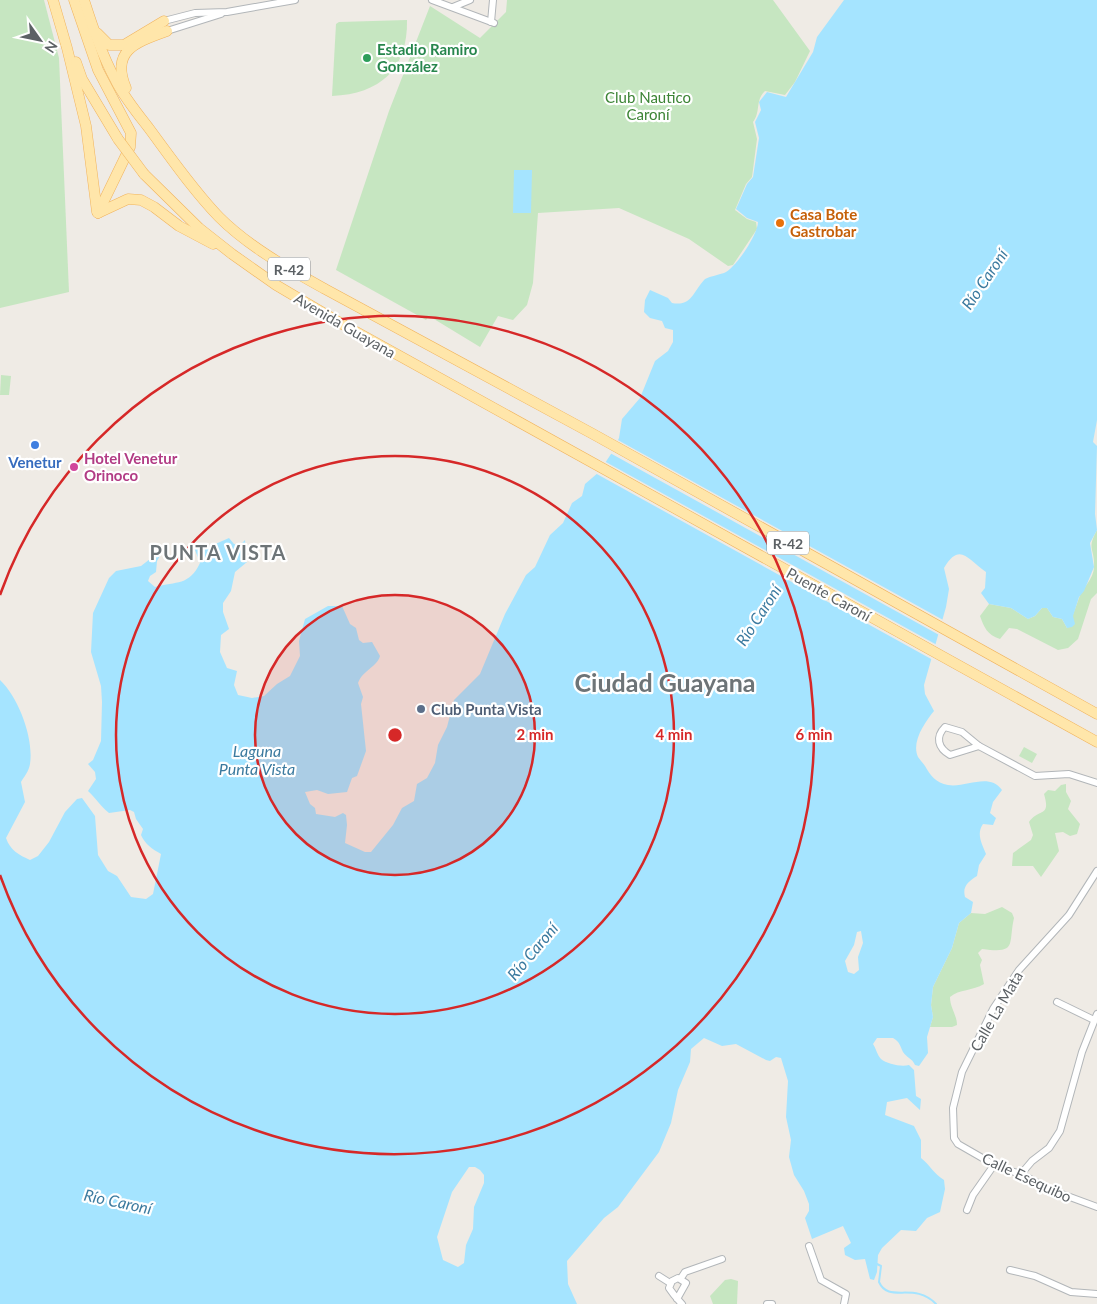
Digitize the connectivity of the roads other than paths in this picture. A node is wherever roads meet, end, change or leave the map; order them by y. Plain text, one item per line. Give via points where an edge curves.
1 (53, 0) edge
2 (74, 0) edge
3 (295, 0) edge
4 (432, 0) edge
5 (470, 0) edge
6 (493, 0) edge
7 (85, 4) edge
8 (454, 7) junction
9 (227, 12) junction
10 (166, 26) junction
11 (132, 106) junction
12 (98, 213) junction
13 (232, 254) junction
14 (593, 434) joint
15 (580, 456) joint
16 (1097, 714) edge
17 (1097, 742) edge
18 (979, 746) junction
19 (1097, 783) edge
20 (1097, 871) edge
21 (1057, 1002) dead end
22 (1096, 1017) edge
23 (958, 1144) joint
24 (994, 1165) junction
25 (1021, 1174) junction
26 (1097, 1207) edge
27 (968, 1210) dead end
28 (809, 1246) dead end
29 (722, 1259) dead end
30 (1010, 1270) dead end
31 (659, 1276) dead end
32 (681, 1278) junction
33 (669, 1286) junction
34 (1097, 1294) edge
35 (679, 1301) edge
36 (767, 1304) edge
37 (772, 1304) edge
38 (844, 1304) edge

1 - 12 main road via 86,126
1 - 13 main road, Avenida Guayana / R-42, bridge via 82,79 118,139 144,174 199,228
2 - 12 main road via 90,51 131,133 130,147
3 - 9 street
4 - 8 street
5 - 8 street
6 - 8 street via 493,23
7 - 10 main road via 98,33 109,45 124,45
7 - 11 main road, Avenida Guayana / R-42 via 92,29 116,82
9 - 10 street
9 - 10 street via 195,13
10 - 11 main road via 139,42 121,62 122,79
11 - 14 main road, Avenida Guayana / R-42 via 220,217 253,244 325,289
12 - 13 main road via 128,199 141,200 179,226
13 - 15 main road, Avenida Guayana / R-42 via 276,285 342,324
14 - 16 main road, Puente Caroní / R-42
15 - 17 main road, Puente Caroní / R-42
18 - 18 street via 950,755 940,746 939,735 945,727 950,727
18 - 19 street via 1035,776 1069,774
20 - 23 street, Calle La Mata via 1065,921 1019,970 984,1024 954,1098 953,1132
21 - 22 street
22 - 25 street via 1082,1052 1060,1131 1049,1148 1032,1160
23 - 24 street, Calle Esequibo
24 - 25 street, Calle Esequibo
24 - 27 street via 973,1195
25 - 26 street, Calle Esequibo via 1054,1192
28 - 38 street via 822,1280 843,1291 846,1297
29 - 32 street via 685,1272
30 - 34 street via 1071,1292
31 - 33 street
32 - 33 street via 675,1278
32 - 35 street via 686,1281 686,1286
33 - 35 street
36 - 37 street

